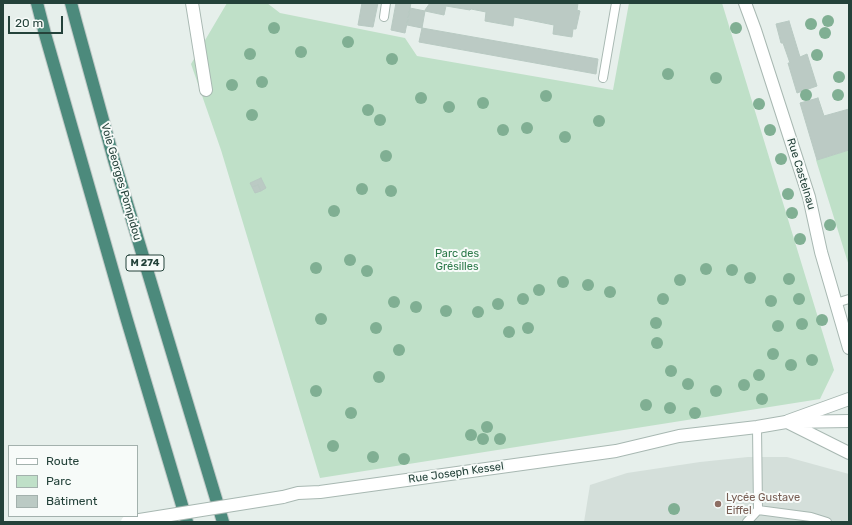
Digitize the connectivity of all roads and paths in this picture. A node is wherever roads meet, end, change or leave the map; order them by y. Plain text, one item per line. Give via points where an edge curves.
1 (37, 3) edge
2 (71, 3) edge
3 (192, 3) edge
4 (386, 3) edge
5 (616, 3) edge
6 (745, 3) edge
7 (384, 17) dead end
8 (603, 78) dead end
9 (206, 90) dead end
10 (849, 298) edge
11 (836, 303) junction
12 (849, 348) edge
13 (849, 399) edge
14 (849, 421) edge
15 (786, 422) junction
16 (757, 427) junction
17 (849, 453) edge
18 (758, 510) junction
19 (127, 522) edge
20 (187, 522) edge
21 (223, 522) edge
22 (747, 522) edge
23 (827, 522) edge

1 - 20 highway, M 274 via 123,309
2 - 21 highway, Voie Georges Pompidou / M 274 via 114,160
3 - 9 street
4 - 7 lane
5 - 8 lane
6 - 11 street, Rue Castelnau via 809,197
10 - 11 lane
11 - 12 street, Rue Castelnau
13 - 15 street, Rue Joseph Kessel
14 - 15 street, Rue Joseph Kessel
15 - 16 street, Rue Joseph Kessel
15 - 17 street
16 - 18 lane
16 - 19 street, Rue Joseph Kessel, bridge via 678,436 616,451 298,493
18 - 22 lane
18 - 23 lane via 811,517

